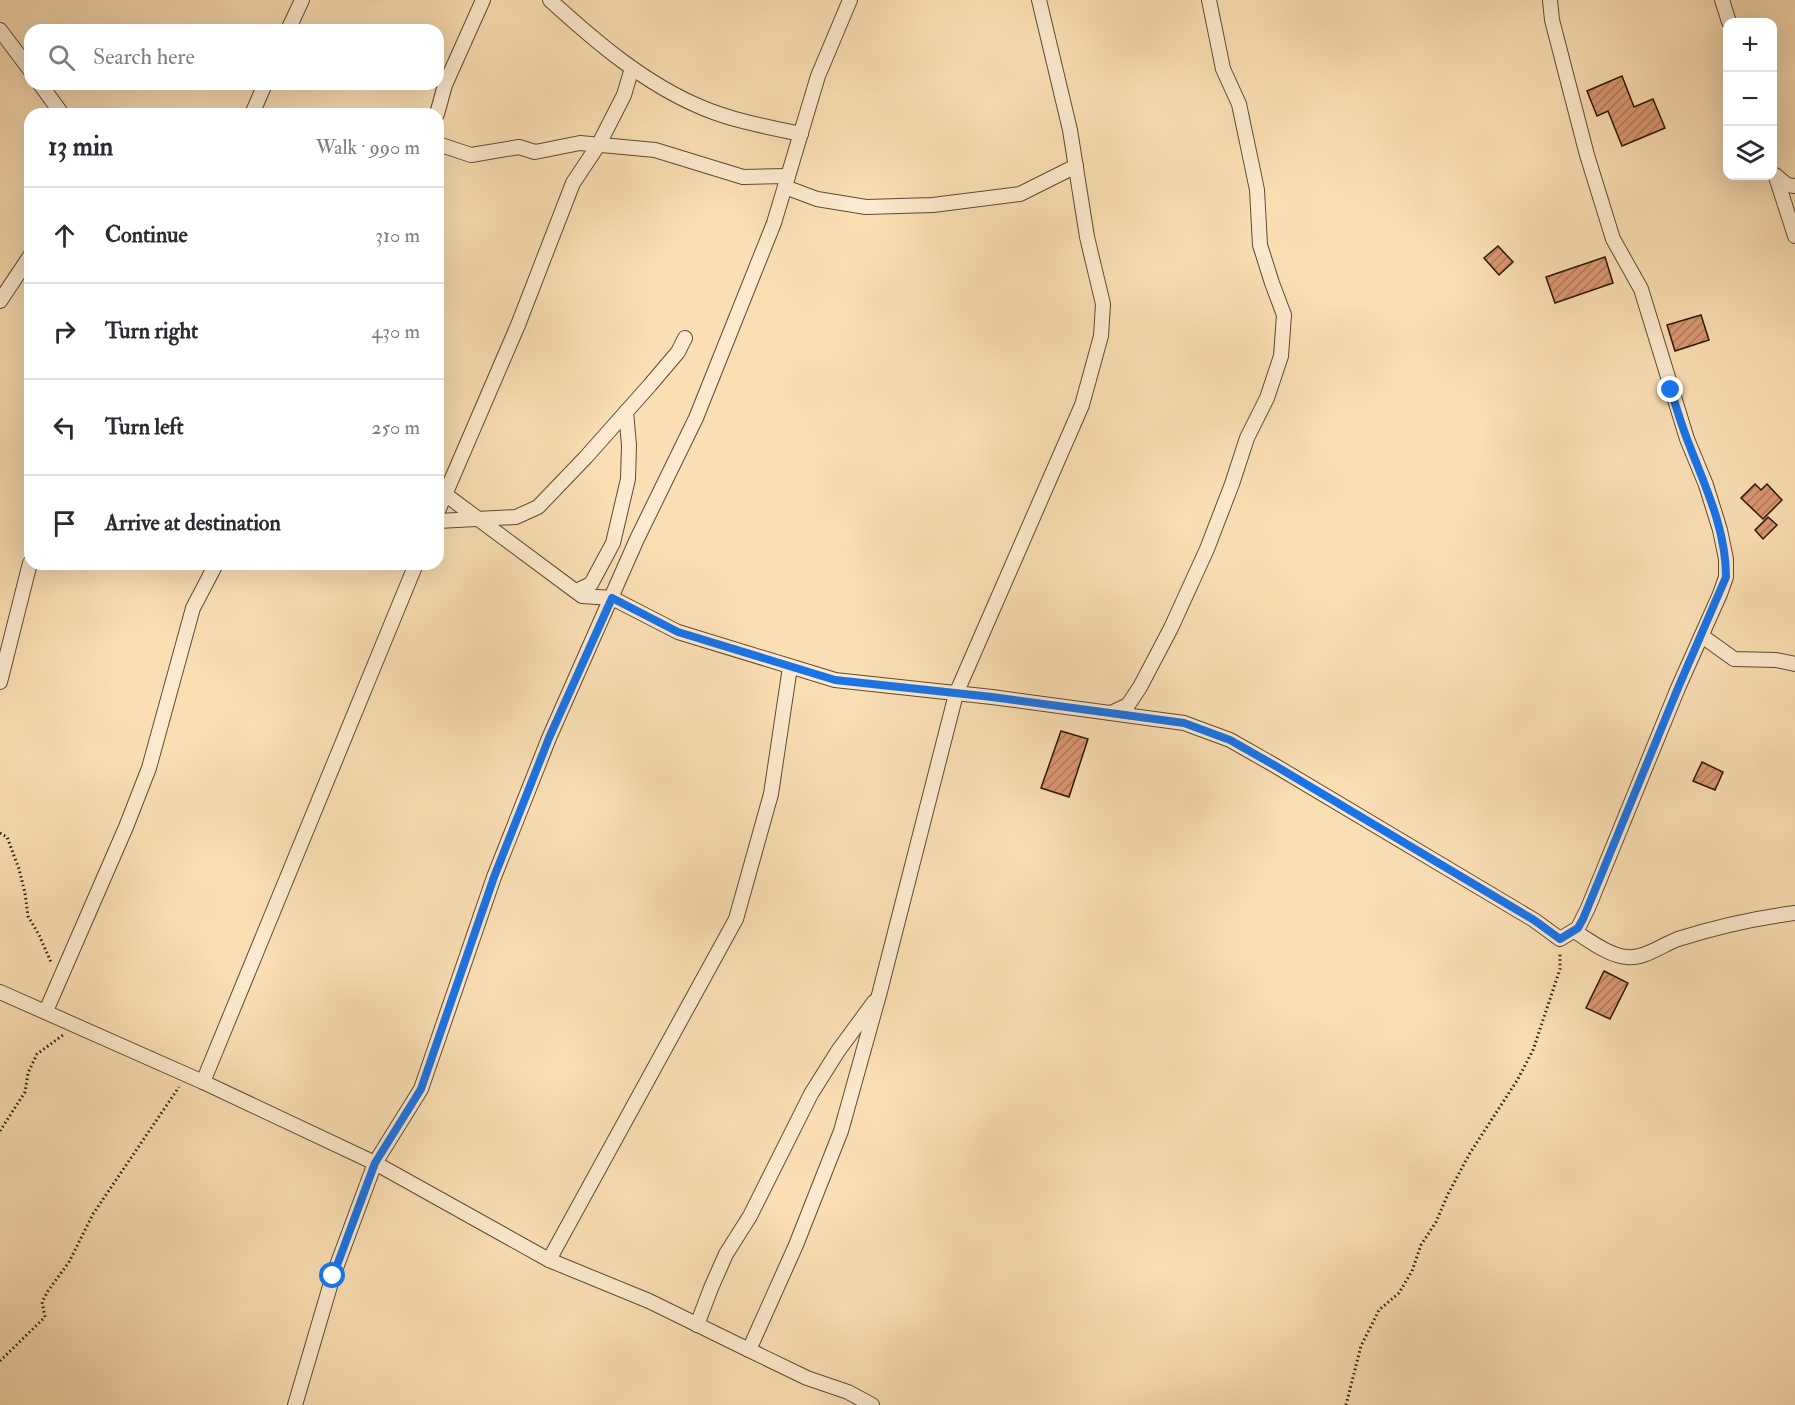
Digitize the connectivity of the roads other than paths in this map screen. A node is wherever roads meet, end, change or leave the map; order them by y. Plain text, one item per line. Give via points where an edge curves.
1 (302, 0) edge
2 (483, 0) edge
3 (550, 0) edge
4 (850, 0) edge
5 (1039, 0) edge
6 (1209, 0) edge
7 (1550, 0) edge
8 (1722, 0) edge
9 (1728, 18) edge
10 (291, 24) edge
11 (0, 30) edge
12 (24, 62) edge
13 (632, 69) junction
14 (444, 89) edge
15 (44, 90) edge
16 (262, 90) edge
17 (444, 90) edge
18 (58, 108) edge
19 (255, 108) edge
20 (439, 108) edge
21 (801, 134) junction
22 (599, 144) junction
23 (444, 146) edge
24 (1076, 166) junction
25 (1777, 177) edge
26 (1776, 180) edge
27 (786, 182) junction
28 (1795, 186) edge
29 (1795, 236) edge
30 (24, 265) edge
31 (0, 301) edge
32 (685, 338) dead end
33 (626, 412) junction
34 (444, 485) edge
35 (444, 493) edge
36 (478, 518) junction
37 (444, 521) edge
38 (28, 570) edge
39 (213, 570) edge
40 (414, 570) edge
41 (576, 591) junction
42 (612, 598) junction
43 (1702, 636) junction
44 (1795, 664) edge
45 (790, 667) junction
46 (0, 682) edge
47 (956, 694) junction
48 (1110, 713) junction
49 (1795, 913) edge
50 (1574, 931) junction
51 (0, 992) edge
52 (879, 995) junction
53 (46, 1011) junction
54 (203, 1082) junction
55 (375, 1163) junction
56 (549, 1260) junction
57 (698, 1325) junction
58 (749, 1350) junction
59 (295, 1405) edge
60 (872, 1405) edge

1 - 10 street
2 - 14 street
3 - 13 street
4 - 21 street via 818,76
5 - 24 street
6 - 48 street via 1223,69 1239,104 1251,161 1260,244 1284,315 1281,356 1207,549 1171,628 1128,705
7 - 43 street via 1587,154 1613,239 1641,289 1687,439 1720,530 1726,577
8 - 9 street
11 - 12 street
13 - 21 street via 705,109
13 - 22 street via 624,95
15 - 18 street
16 - 19 street
17 - 20 street
21 - 27 street
22 - 23 street via 580,142 535,152 519,147 471,155
22 - 27 street via 655,150 743,177
22 - 34 street via 573,183 518,326
24 - 27 street via 1020,194 933,205 866,207 817,199
24 - 47 street via 1103,304 1101,336 1082,405
25 - 28 street
26 - 29 street
27 - 42 street via 774,223 696,418
30 - 31 street
32 - 33 street via 678,352
33 - 36 street via 538,507 516,517
33 - 41 street via 628,479 613,543 591,584
35 - 36 street
36 - 37 street
36 - 41 street
38 - 46 street
39 - 53 street via 193,608 149,768
40 - 54 street
41 - 42 street via 582,596
42 - 45 street via 678,632
42 - 55 street via 549,738 498,866 421,1089
43 - 44 street via 1734,659
43 - 50 street via 1588,908
45 - 47 street via 835,680
45 - 56 street via 771,794 736,919
47 - 48 street
47 - 52 street
48 - 50 street via 1184,723 1230,740 1429,856 1560,939
49 - 50 street via 1722,926 1635,958 1623,957
51 - 53 street
52 - 57 street via 811,1094 750,1216 726,1254
52 - 58 street via 841,1131
53 - 54 street
54 - 55 street
55 - 56 street
55 - 59 street via 333,1276
56 - 57 street via 649,1300
57 - 58 street
58 - 60 street

